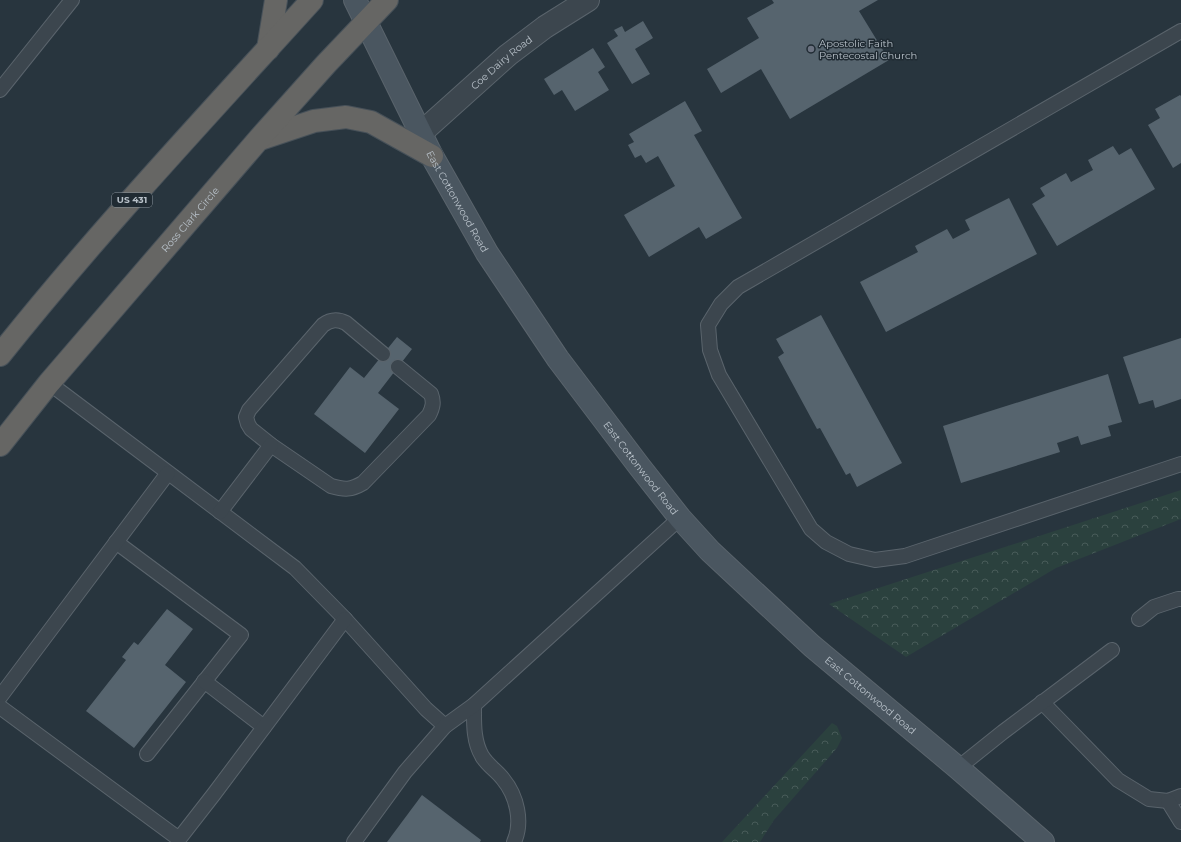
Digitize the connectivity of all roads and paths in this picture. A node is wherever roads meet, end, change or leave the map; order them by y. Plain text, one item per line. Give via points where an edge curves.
1 (72, 0) edge
2 (276, 0) edge
3 (312, 0) edge
4 (355, 0) edge
5 (387, 0) edge
6 (588, 0) edge
7 (366, 22) junction
8 (1181, 31) edge
9 (268, 48) junction
10 (0, 90) edge
11 (421, 133) junction
12 (259, 139) junction
13 (432, 156) junction
14 (383, 354) dead end
15 (0, 355) edge
16 (398, 367) dead end
17 (49, 383) junction
18 (0, 445) edge
19 (271, 445) junction
20 (1181, 464) edge
21 (168, 473) junction
22 (220, 512) junction
23 (680, 518) junction
24 (116, 542) junction
25 (1181, 599) edge
26 (345, 619) junction
27 (1139, 619) dead end
28 (1112, 650) dead end
29 (204, 681) junction
30 (0, 697) edge
31 (1042, 702) junction
32 (474, 705) junction
33 (0, 707) edge
34 (446, 726) junction
35 (264, 727) junction
36 (147, 754) dead end
37 (958, 768) junction
38 (1174, 798) edge
39 (1181, 822) edge
40 (354, 842) edge
41 (514, 842) edge
42 (1043, 842) edge

1 - 10 lane
2 - 9 highway
3 - 9 highway, US 431
4 - 7 main road, East Cottonwood Road
5 - 7 highway, Ross Clark Circle
6 - 11 street, Coe Dairy Road via 545,27 508,55
7 - 11 main road, East Cottonwood Road
7 - 12 highway, Ross Clark Circle
8 - 20 lane via 738,287 721,304 708,325 710,350 719,375 811,529 826,542 849,554 875,560 905,556
9 - 15 highway, US 431 via 75,264
11 - 13 main road, East Cottonwood Road
12 - 13 highway via 314,121 346,117 372,122
12 - 17 highway, Ross Clark Circle
13 - 23 main road, East Cottonwood Road via 487,253 558,359
14 - 19 lane via 340,320 331,320 323,325 249,410 246,417 248,424
16 - 19 lane via 431,394 433,408 364,483 350,489 331,486
17 - 18 highway, Ross Clark Circle
17 - 21 lane
19 - 22 lane
21 - 22 lane
21 - 24 lane
22 - 26 lane via 295,568
23 - 32 lane
23 - 37 main road, East Cottonwood Road via 710,551 812,646
24 - 29 lane via 241,635
24 - 30 lane
25 - 27 lane via 1154,607
26 - 34 lane via 426,709
26 - 35 lane
28 - 31 lane
29 - 35 lane
29 - 36 lane
31 - 37 lane
31 - 38 lane via 1118,780 1149,799
32 - 34 lane
32 - 41 lane via 475,739 482,757 504,779 518,809 518,834
33 - 35 lane via 179,839
34 - 40 lane via 405,772
37 - 42 main road, East Cottonwood Road
38 - 39 lane

